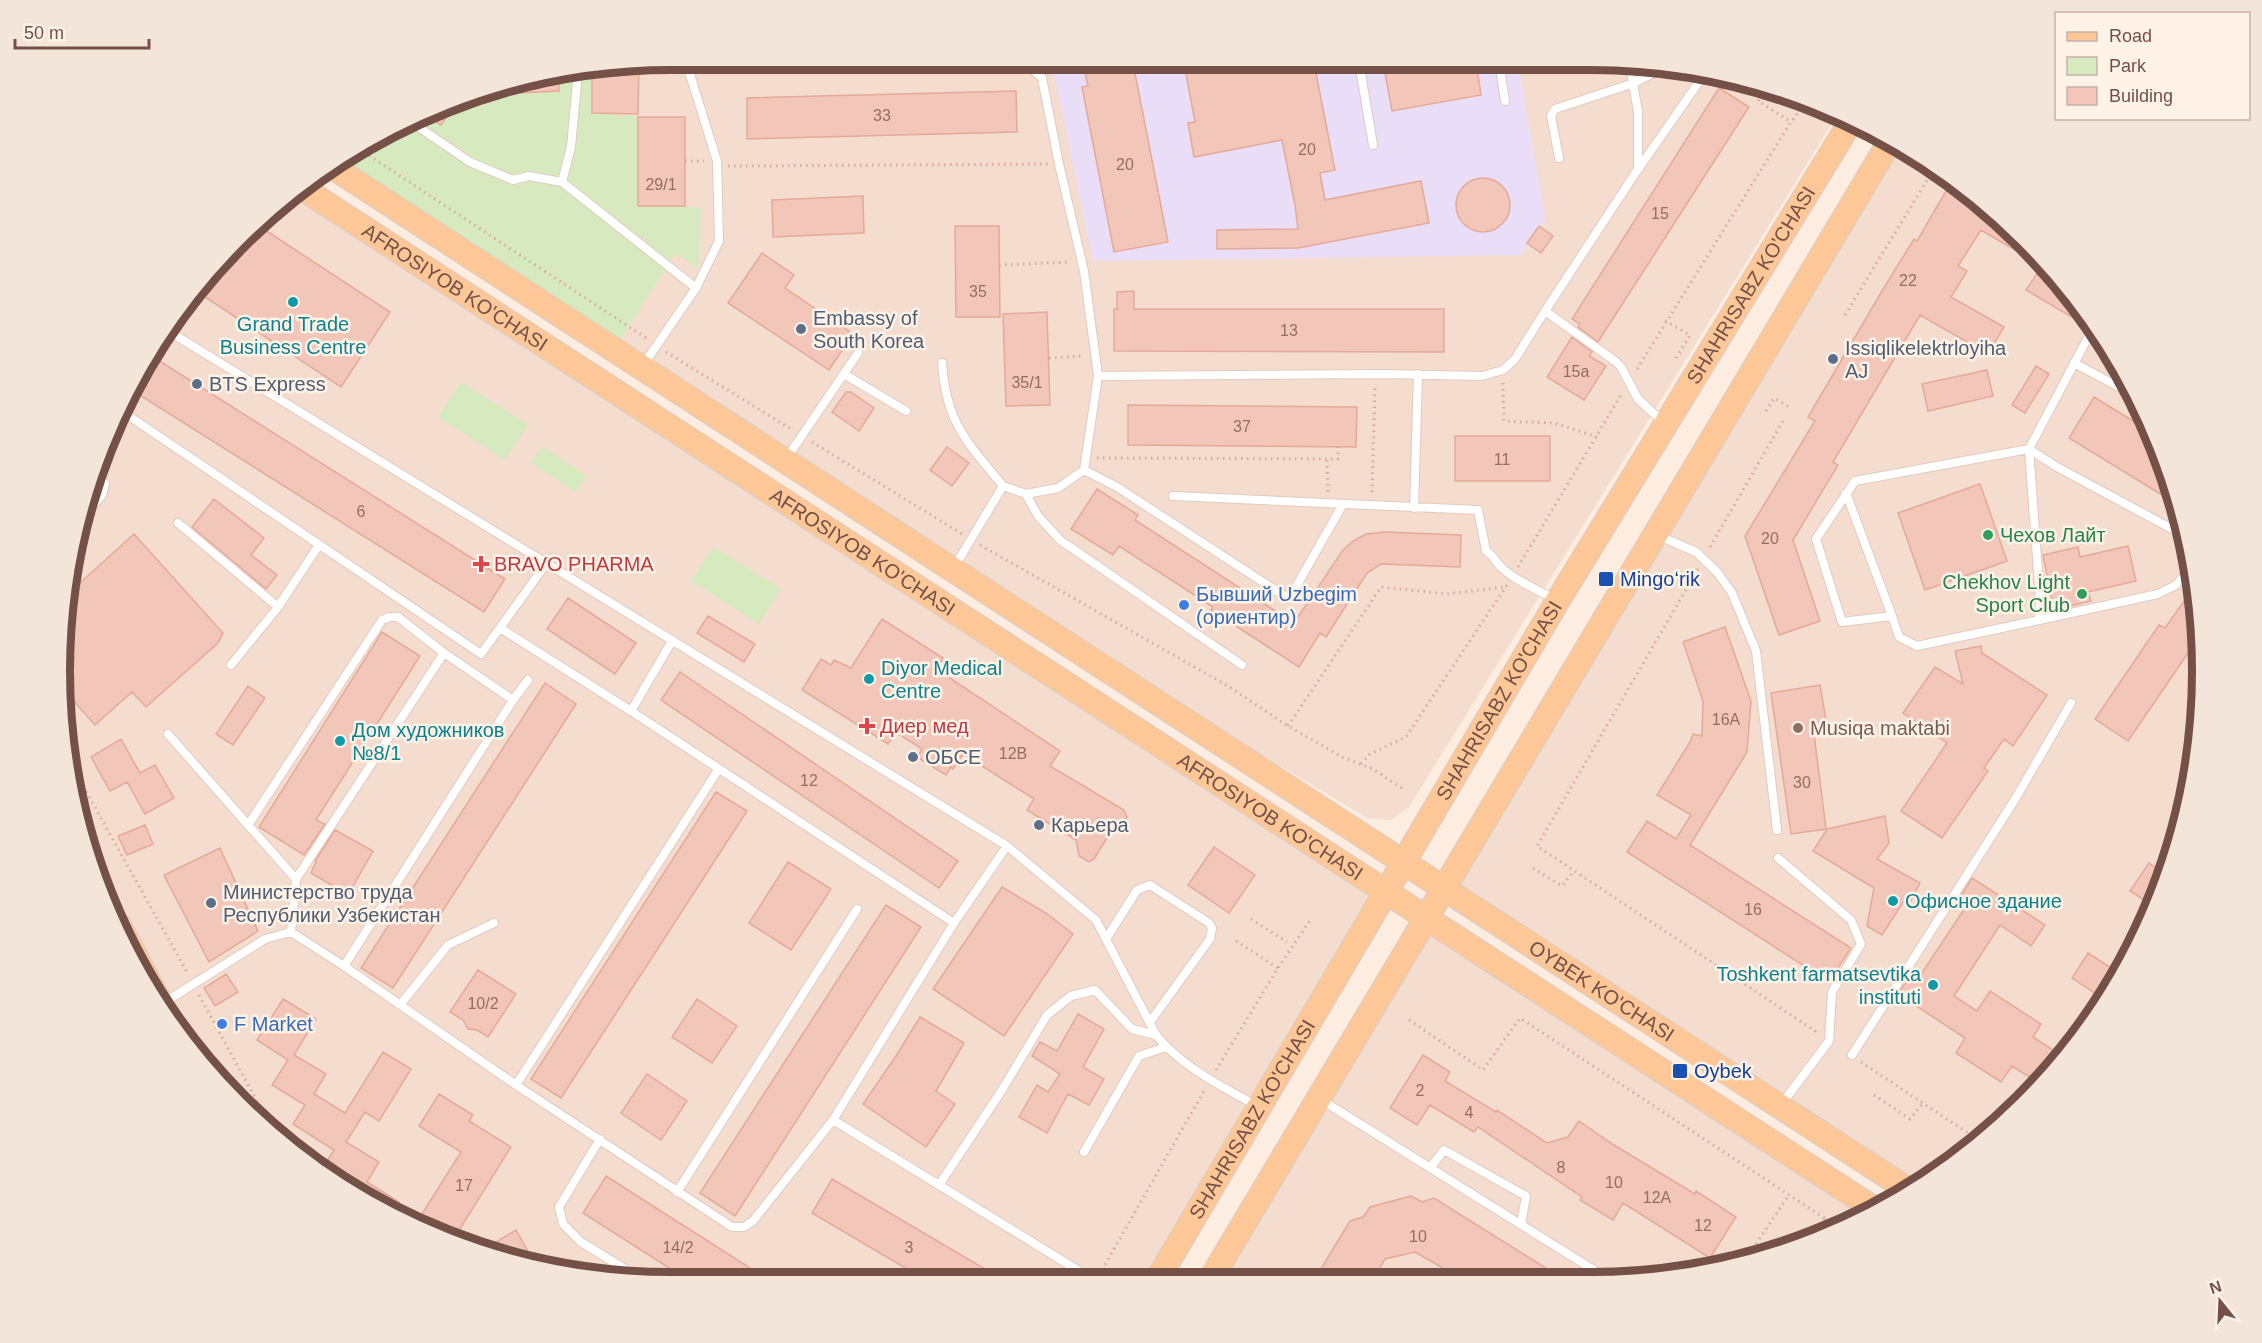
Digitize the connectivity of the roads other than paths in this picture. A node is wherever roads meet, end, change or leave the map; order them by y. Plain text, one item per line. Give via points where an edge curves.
1 (688, 70) edge
2 (1033, 70) edge
3 (1360, 70) edge
4 (1500, 70) edge
5 (1631, 72) edge
6 (1652, 74) edge
7 (1700, 81) edge
8 (577, 83) dead end
9 (1634, 84) junction
10 (1505, 101) dead end
11 (418, 127) edge
12 (1847, 128) edge
13 (1373, 145) dead end
14 (1886, 148) edge
15 (1559, 158) dead end
16 (1638, 169) junction
17 (339, 171) edge
18 (562, 182) junction
19 (309, 193) edge
20 (696, 288) junction
21 (1545, 310) junction
22 (174, 335) edge
23 (2089, 336) edge
24 (858, 353) dead end
25 (942, 363) dead end
26 (2074, 363) junction
27 (642, 368) junction
28 (844, 374) junction
29 (1418, 374) junction
30 (1098, 376) junction
31 (2120, 388) edge
32 (906, 411) dead end
33 (128, 415) edge
34 (1665, 424) junction
35 (2029, 448) junction
36 (785, 460) junction
37 (1084, 470) junction
38 (102, 479) edge
39 (1003, 486) junction
40 (1846, 493) junction
41 (1026, 494) junction
42 (1173, 496) dead end
43 (95, 504) edge
44 (1343, 504) junction
45 (1414, 508) junction
46 (178, 523) dead end
47 (2174, 530) edge
48 (1655, 535) junction
49 (320, 545) junction
50 (546, 564) junction
51 (953, 570) junction
52 (2183, 576) edge
53 (1557, 602) junction
54 (278, 608) junction
55 (1892, 616) junction
56 (2039, 620) junction
57 (500, 628) junction
58 (672, 641) junction
59 (444, 653) junction
60 (1242, 664) dead end
61 (231, 665) dead end
62 (528, 680) dead end
63 (513, 700) junction
64 (2072, 703) dead end
65 (631, 711) junction
66 (168, 734) dead end
67 (718, 770) junction
68 (248, 825) junction
69 (1777, 830) dead end
70 (1007, 846) junction
71 (1778, 858) dead end
72 (1402, 861) junction
73 (296, 879) junction
74 (1444, 889) junction
75 (1385, 891) junction
76 (857, 909) dead end
77 (1427, 918) junction
78 (494, 923) dead end
79 (954, 923) junction
80 (291, 932) junction
81 (1106, 939) junction
82 (344, 966) junction
83 (172, 1005) edge
84 (400, 1005) junction
85 (1150, 1022) junction
86 (1156, 1035) junction
87 (1166, 1047) junction
88 (1852, 1056) road end
89 (516, 1085) junction
90 (1319, 1098) junction
91 (1258, 1106) junction
92 (1780, 1107) junction
93 (833, 1120) junction
94 (600, 1139) junction
95 (1084, 1152) dead end
96 (1430, 1168) junction
97 (939, 1185) junction
98 (1901, 1185) edge
99 (677, 1192) junction
100 (1868, 1205) edge
101 (1521, 1224) junction
102 (627, 1271) edge
103 (1081, 1272) edge
104 (1162, 1272) edge
105 (1215, 1272) edge
106 (1597, 1272) edge

1 - 20 lane via 717,163 719,241
2 - 30 lane via 1042,78 1082,261
3 - 13 lane
4 - 10 lane
5 - 9 lane
6 - 9 lane
7 - 16 lane
8 - 18 lane via 571,147
9 - 15 lane via 1555,109 1551,116
9 - 16 lane
11 - 18 lane via 470,162 513,180 529,176
12 - 34 main road, SHAHRISABZ KO'CHASI
14 - 48 main road
16 - 21 lane
17 - 27 main road, AFROSIYOB KO'CHASI
18 - 20 lane
19 - 75 main road, AFROSIYOB KO'CHASI
20 - 27 lane
21 - 29 lane via 1515,359 1503,370 1482,376
21 - 34 lane via 1615,361 1645,407
22 - 50 lane
23 - 26 lane
24 - 28 lane
25 - 39 lane via 951,415 966,441
26 - 31 lane
26 - 35 lane
27 - 36 main road, AFROSIYOB KO'CHASI
28 - 32 lane
28 - 36 lane
29 - 30 lane
29 - 45 lane
30 - 37 lane
33 - 49 lane
34 - 53 main road, SHAHRISABZ KO'CHASI
35 - 40 lane via 1855,481
35 - 47 lane via 2056,467
35 - 56 lane
36 - 51 main road, AFROSIYOB KO'CHASI
37 - 41 lane via 1058,488
37 - 44 lane via 1117,487 1289,599
38 - 43 lane via 105,484 102,495
39 - 41 lane
39 - 51 lane
40 - 55 lane
40 - 55 lane via 1816,539 1842,622
41 - 60 lane via 1038,516 1060,540
42 - 44 lane
44 - 45 lane
45 - 53 lane via 1478,510 1486,551 1499,565
46 - 54 lane
48 - 69 lane via 1696,552 1717,572 1732,593 1756,651
48 - 74 main road
49 - 54 lane
49 - 57 lane via 481,654
50 - 57 lane
50 - 58 lane
51 - 72 main road, AFROSIYOB KO'CHASI
52 - 56 lane via 2158,594
53 - 72 main road, SHAHRISABZ KO'CHASI
54 - 61 lane
55 - 56 lane via 1899,637 1917,646
57 - 65 lane
58 - 65 lane
58 - 70 lane
59 - 63 lane
59 - 68 lane via 398,617 382,620
59 - 73 lane
62 - 63 lane
63 - 82 lane
64 - 88 lane
65 - 67 lane
66 - 68 lane
67 - 79 lane
67 - 89 lane
68 - 73 lane
70 - 79 lane
70 - 81 lane via 1096,920
71 - 92 lane via 1851,920 1861,944 1833,992 1829,1041
72 - 74 main road, AFROSIYOB KO'CHASI
72 - 75 main road, SHAHRISABZ KO'CHASI
73 - 80 lane
74 - 77 main road
74 - 92 main road, OYBEK KO'CHASI
75 - 77 main road, AFROSIYOB KO'CHASI
75 - 91 main road, SHAHRISABZ KO'CHASI
76 - 99 lane
77 - 90 main road
77 - 100 main road, OYBEK KO'CHASI
78 - 84 lane via 448,945
79 - 93 lane
80 - 82 lane
80 - 83 lane via 265,939
81 - 85 lane
81 - 85 lane via 1137,890 1150,885 1212,928 1210,939
82 - 84 lane
84 - 89 lane
85 - 86 lane
86 - 87 lane
86 - 97 lane via 1131,1029 1095,990 1071,996 1047,1015
87 - 91 lane via 1210,1080
87 - 95 lane via 1139,1056
89 - 94 lane
90 - 96 lane
90 - 105 main road
91 - 104 main road, SHAHRISABZ KO'CHASI
92 - 98 main road, OYBEK KO'CHASI
93 - 97 lane
93 - 99 lane via 753,1221 744,1227 732,1227
94 - 99 lane
94 - 102 lane via 559,1207 563,1224 581,1242
96 - 101 lane
96 - 101 lane via 1444,1150 1526,1196
97 - 103 lane
101 - 106 lane

